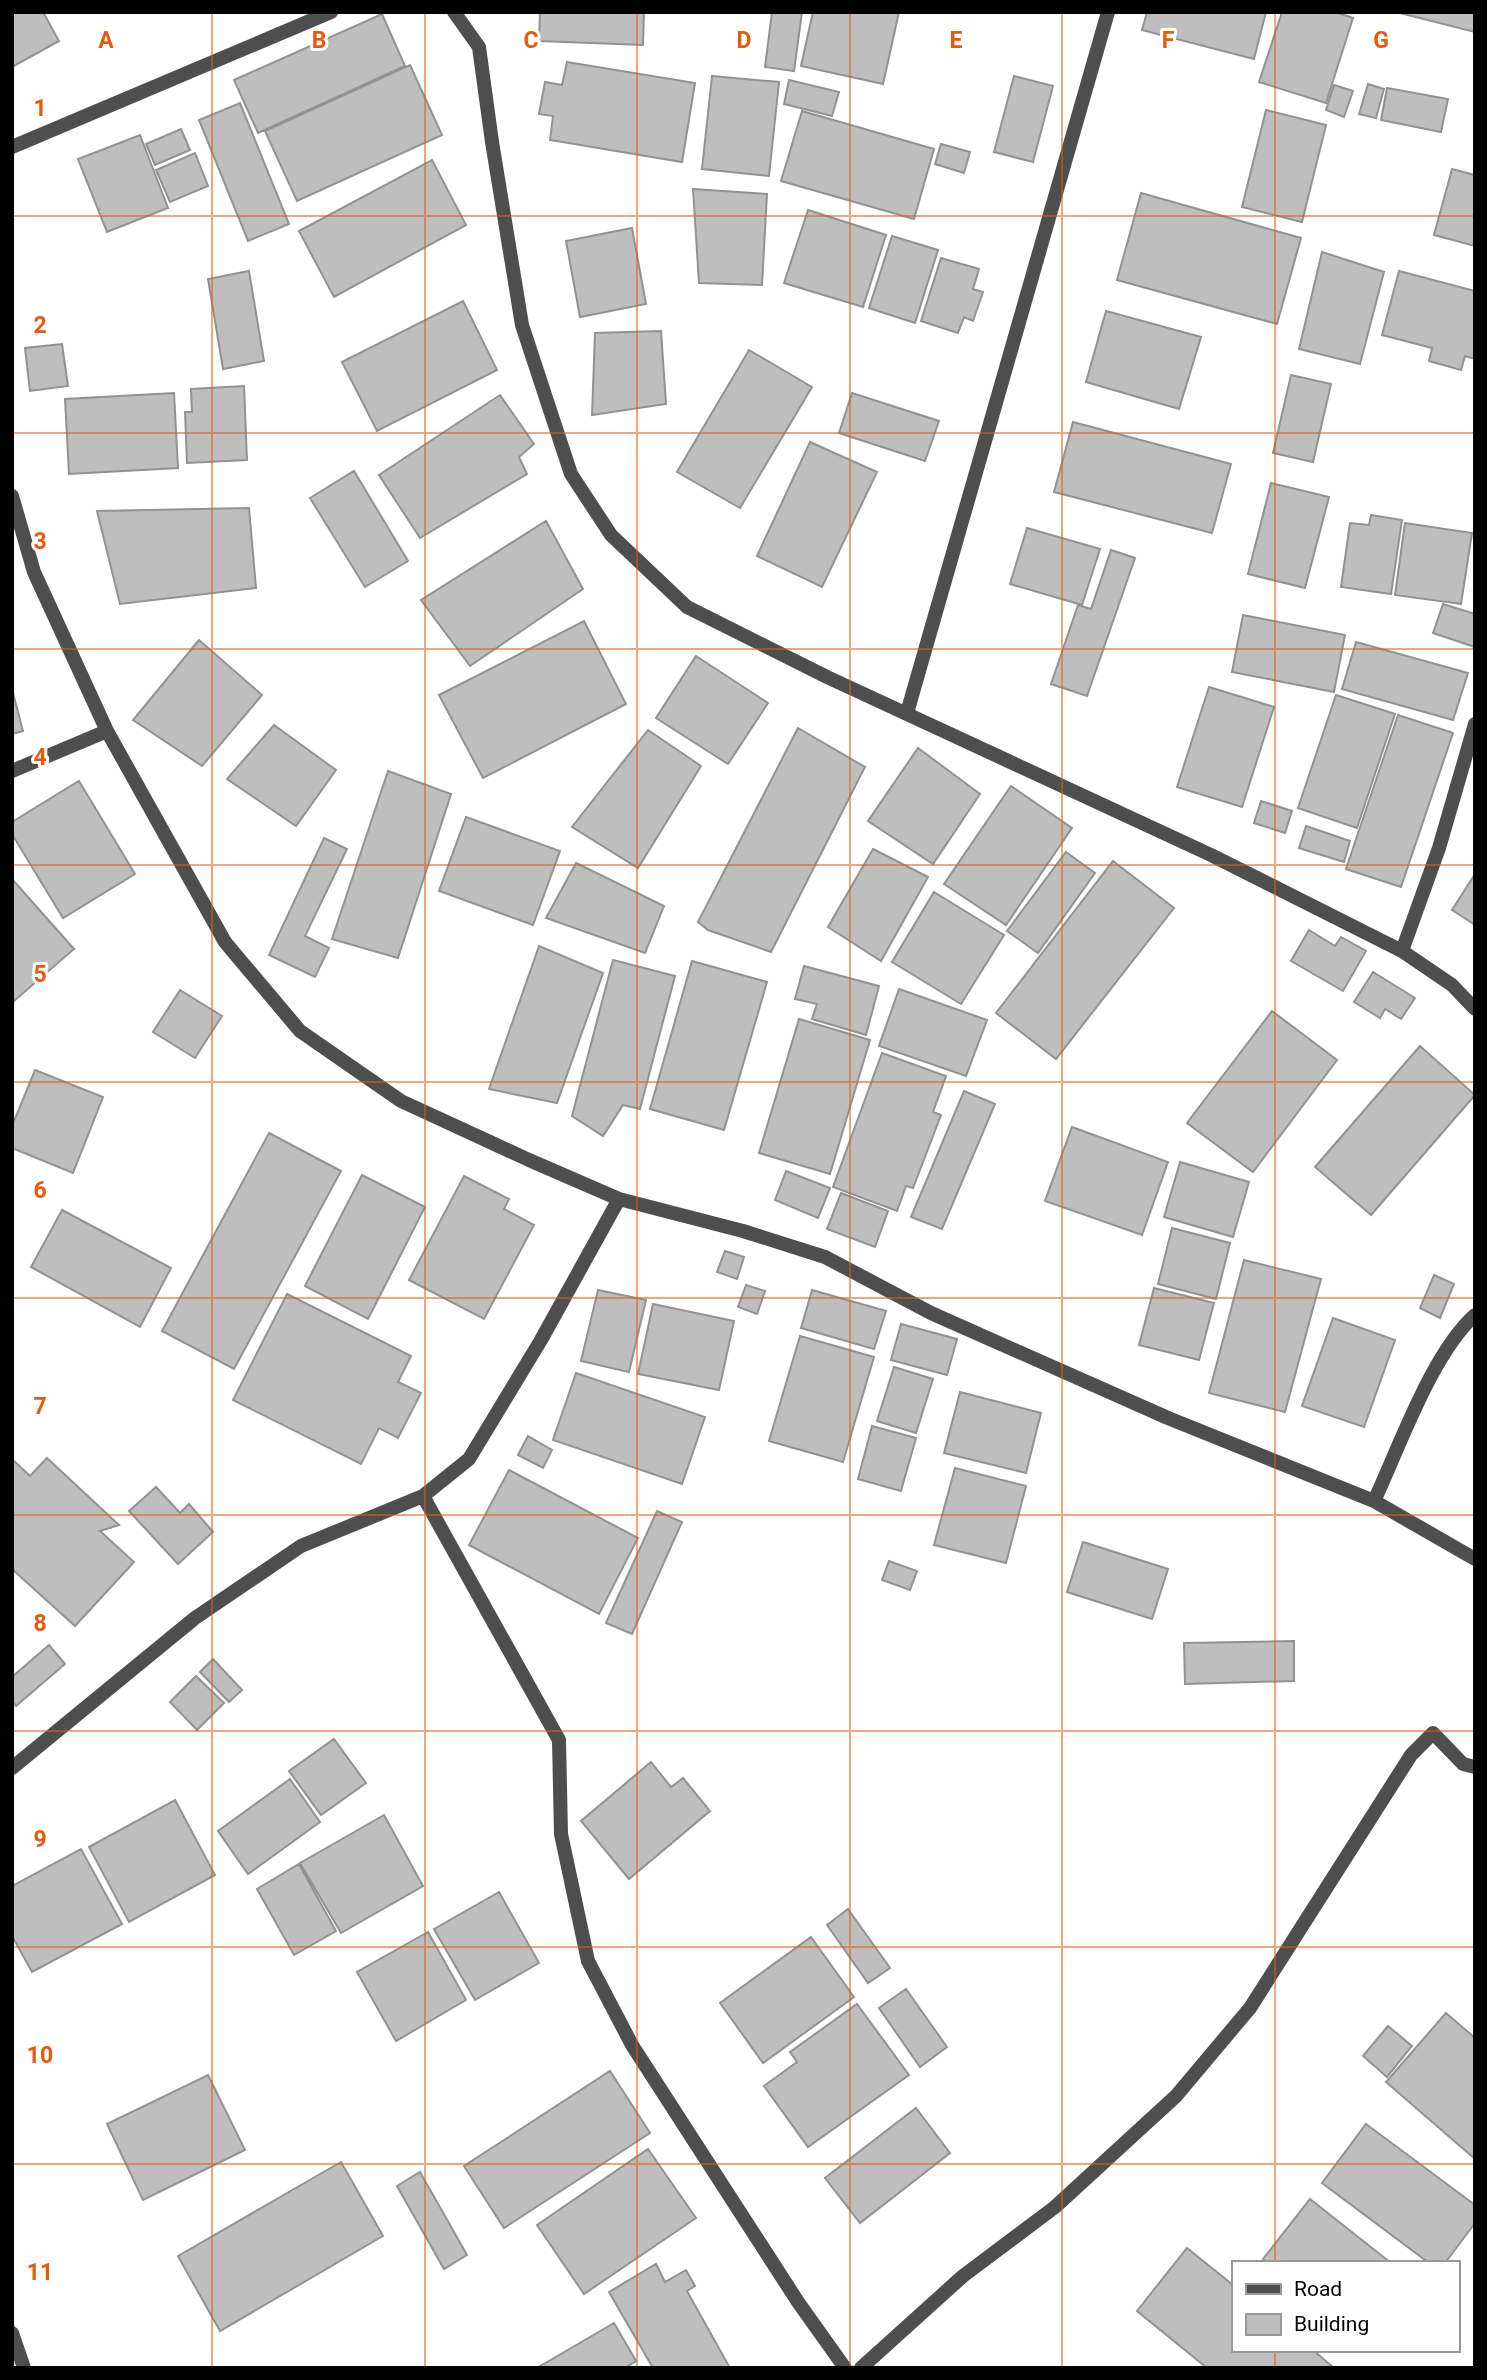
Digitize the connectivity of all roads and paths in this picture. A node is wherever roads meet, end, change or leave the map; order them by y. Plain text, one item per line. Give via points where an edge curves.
1 (331, 12) edge
2 (454, 12) edge
3 (1108, 12) edge
4 (12, 147) edge
5 (12, 496) edge
6 (907, 713) junction
7 (1475, 724) edge
8 (107, 731) junction
9 (12, 771) edge
10 (1402, 951) junction
11 (1475, 1009) edge
12 (619, 1199) junction
13 (1475, 1315) edge
14 (423, 1496) junction
15 (1374, 1501) junction
16 (1475, 1559) edge
17 (12, 1768) edge
18 (1475, 1768) edge
19 (12, 2333) edge
20 (24, 2368) edge
21 (845, 2368) edge
22 (861, 2368) edge

1 - 4 street
2 - 6 street via 479,47 522,325 571,474 611,535 687,607
3 - 6 street
5 - 8 street via 34,572
6 - 10 street via 1211,855
7 - 10 street via 1439,848
8 - 9 street
8 - 12 street via 225,942 300,1031 401,1101
10 - 11 street via 1452,985
12 - 14 street via 469,1459
12 - 15 street via 825,1257 930,1313 1168,1418
13 - 15 street via 1435,1369
14 - 17 street via 302,1546 195,1618
14 - 21 street via 559,1740 561,1834 588,1961 639,2057
15 - 16 street
18 - 22 street via 1463,1764 1433,1733 1411,1755 1250,2008 1176,2096 1055,2207 963,2276
19 - 20 street

